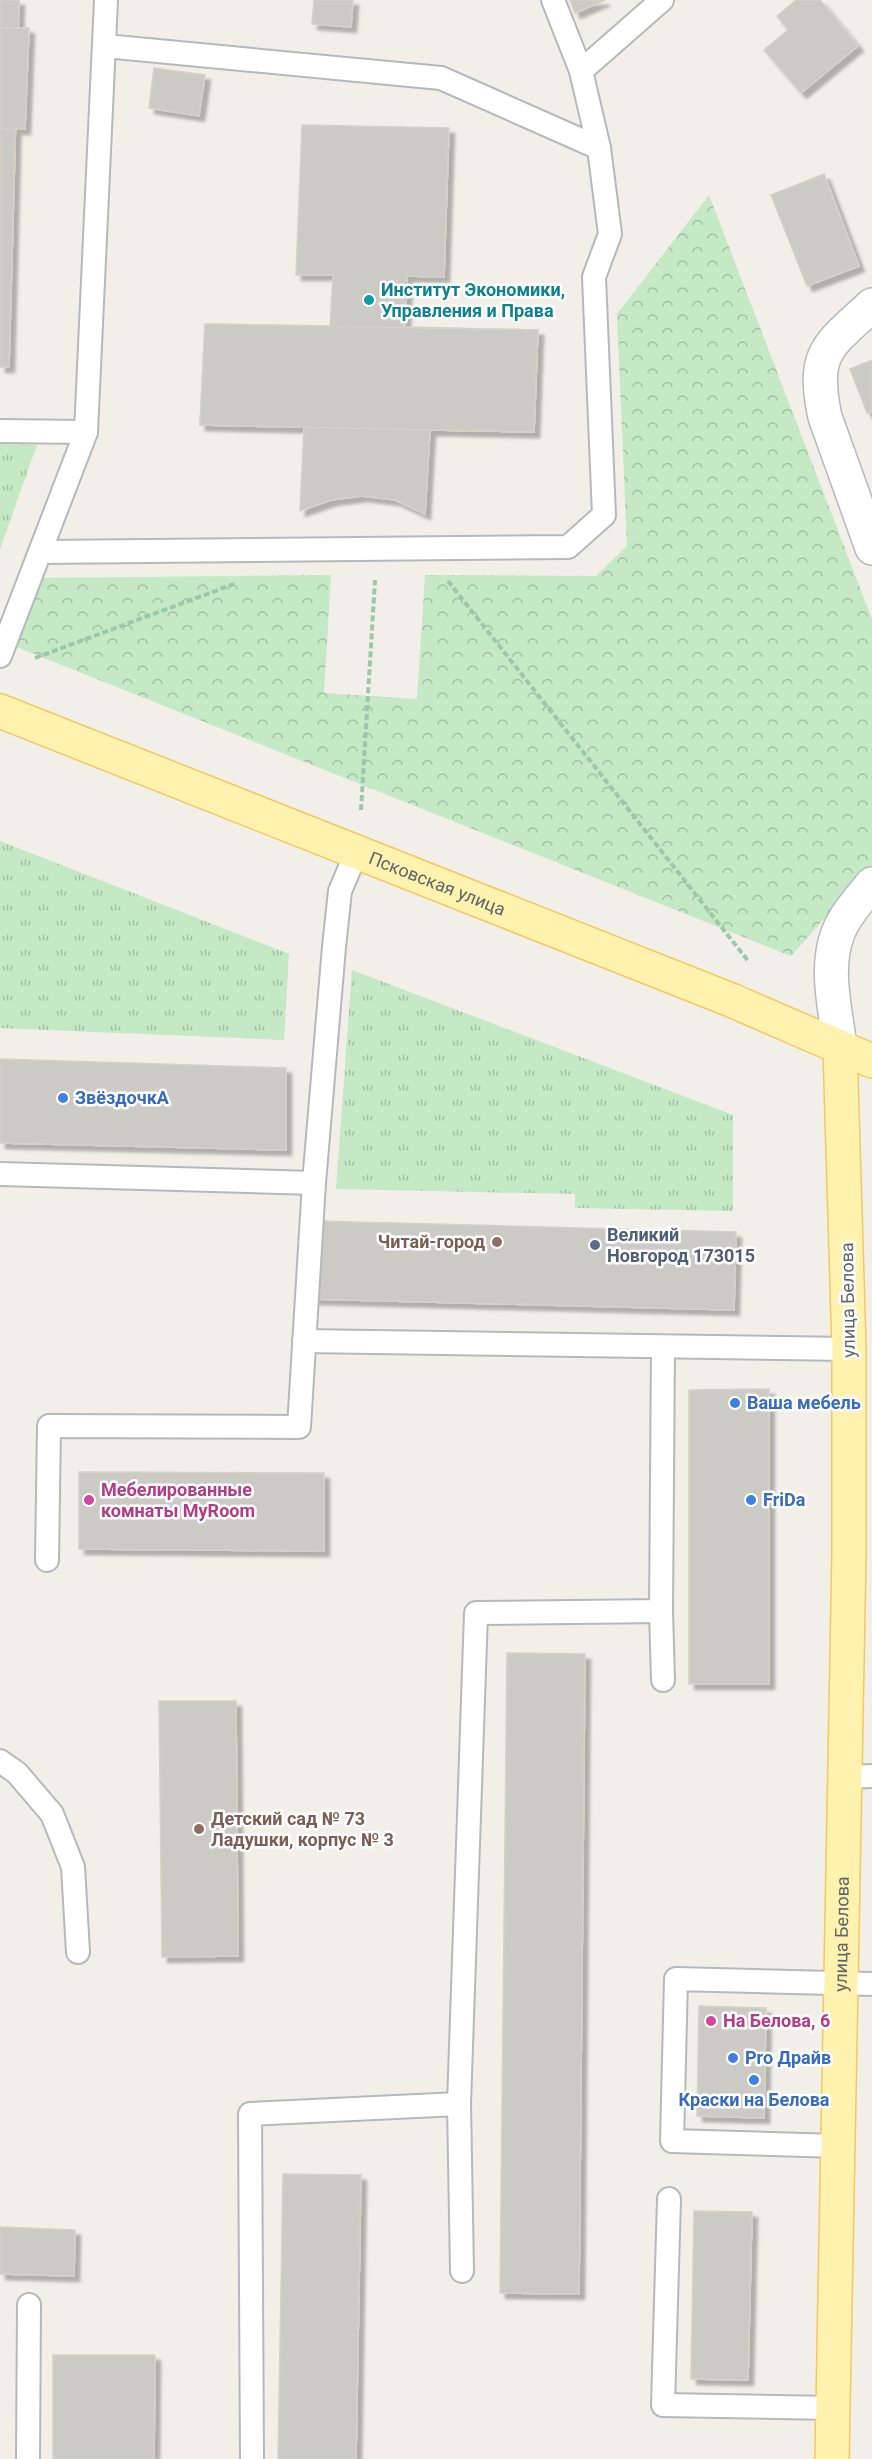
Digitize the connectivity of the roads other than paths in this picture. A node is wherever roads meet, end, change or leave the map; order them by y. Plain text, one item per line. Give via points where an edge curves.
1 (106, 0) edge
2 (553, 0) edge
3 (662, 0) edge
4 (105, 46) junction
5 (581, 71) junction
6 (599, 148) junction
7 (872, 305) edge
8 (0, 431) edge
9 (86, 432) junction
10 (872, 548) edge
11 (40, 552) junction
12 (0, 656) edge
13 (0, 711) edge
14 (357, 851) junction
15 (872, 884) edge
16 (840, 1047) junction
17 (872, 1061) edge
18 (0, 1174) edge
19 (314, 1183) junction
20 (304, 1341) junction
21 (663, 1347) junction
22 (849, 1349) junction
23 (872, 1447) edge
24 (849, 1553) junction
25 (47, 1560) dead end
26 (662, 1611) junction
27 (663, 1680) dead end
28 (0, 1761) edge
29 (858, 1777) edge
30 (78, 1952) dead end
31 (857, 1984) edge
32 (459, 2104) junction
33 (839, 2146) junction
34 (669, 2199) dead end
35 (462, 2271) dead end
36 (29, 2305) dead end
37 (833, 2408) junction
38 (28, 2459) edge
39 (252, 2459) edge
40 (832, 2459) edge

1 - 4 lane
2 - 5 lane
3 - 5 lane
4 - 6 lane via 441,78
4 - 9 lane
5 - 6 lane
6 - 11 lane via 610,234 594,277 604,515 568,547
7 - 10 street via 830,345 820,370 825,417
8 - 9 lane
9 - 11 lane
11 - 12 lane
13 - 14 main road, Псковская улица
14 - 16 main road, Псковская улица
14 - 19 lane via 339,891
15 - 16 street via 849,912 833,948 831,966
16 - 17 main road, Псковская улица
16 - 22 main road, улица Белова
18 - 19 lane
19 - 20 lane
20 - 21 lane
20 - 25 lane via 299,1427 49,1426
21 - 22 lane
21 - 26 lane
22 - 24 main road, улица Белова
23 - 24 main road, улица Белова
24 - 29 main road, улица Белова
26 - 27 lane
26 - 32 lane via 476,1613
28 - 30 lane via 17,1773 52,1814 73,1867
29 - 31 main road, улица Белова
31 - 33 main road, улица Белова
31 - 33 lane via 676,1979 672,2141
32 - 35 lane
32 - 39 lane via 250,2114
33 - 37 main road, улица Белова
34 - 37 lane via 663,2405
36 - 38 lane
37 - 40 main road, улица Белова

